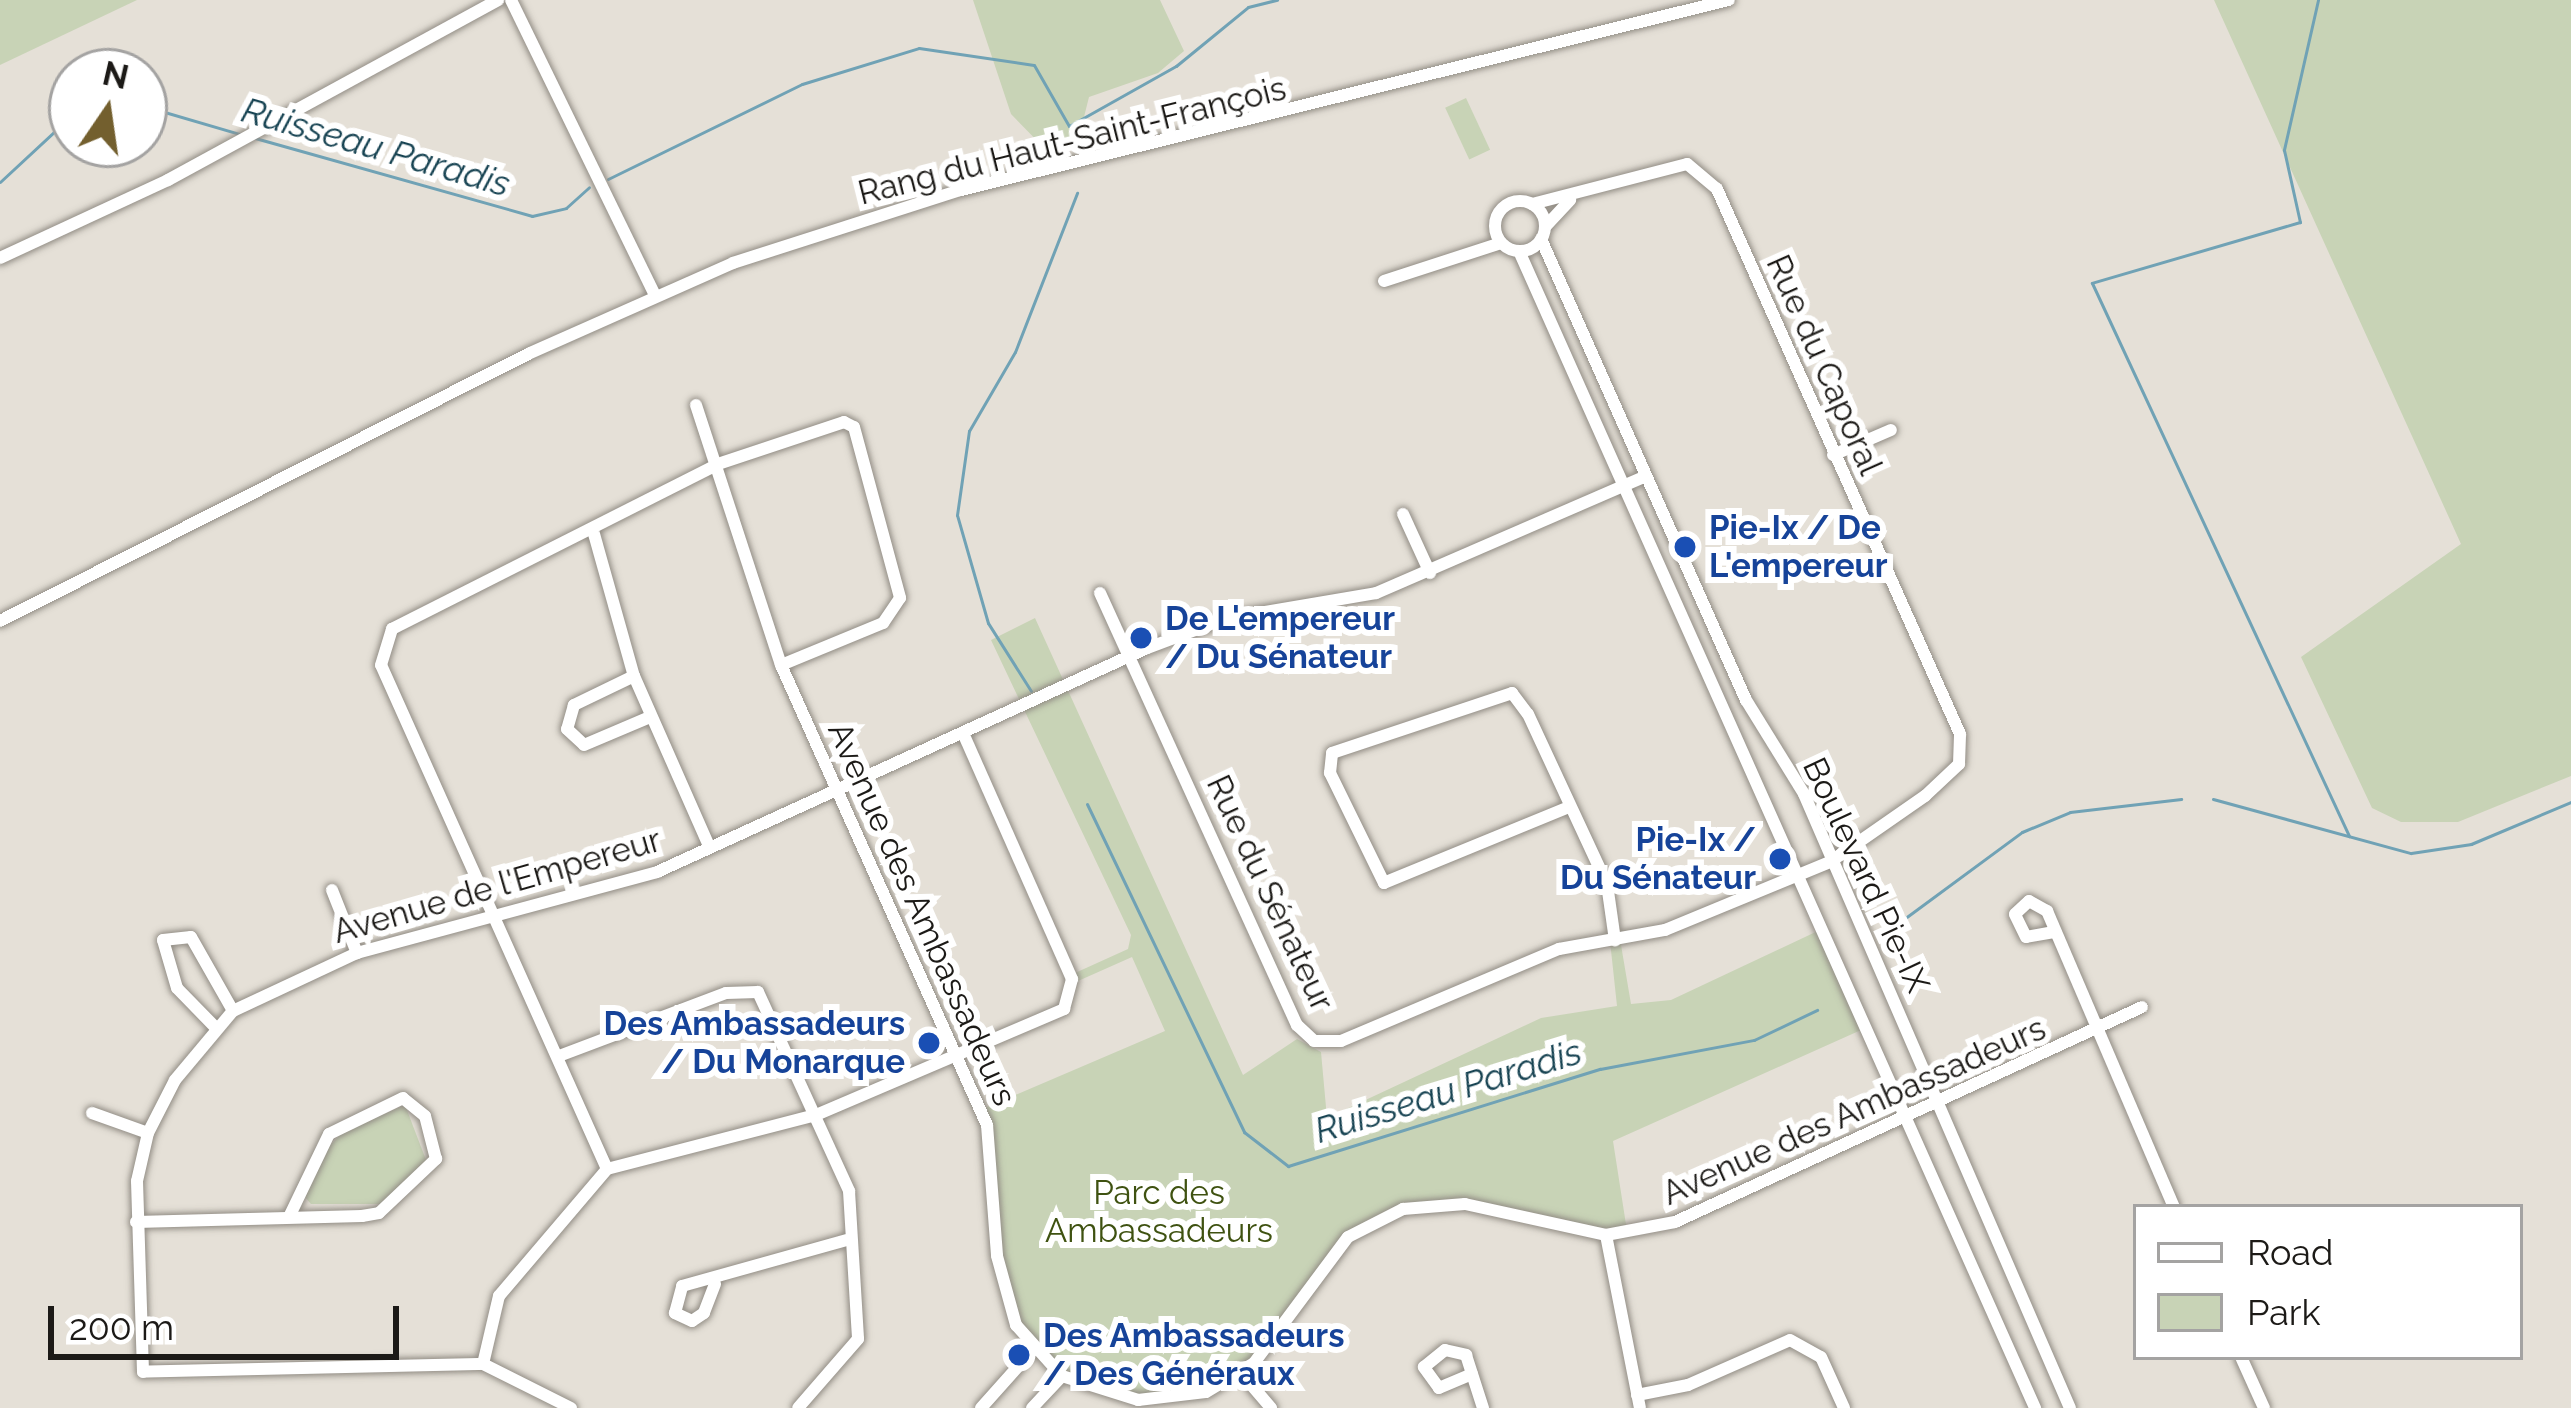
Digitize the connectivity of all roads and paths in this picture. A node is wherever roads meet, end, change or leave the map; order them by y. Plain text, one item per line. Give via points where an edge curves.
1 (498, 0) edge
2 (511, 0) edge
3 (1729, 0) edge
4 (1570, 200) junction
5 (1532, 204) junction
6 (1495, 225) junction
7 (1543, 233) junction
8 (1502, 243) junction
9 (1519, 251) junction
10 (1467, 252) junction
11 (0, 258) edge
12 (1384, 281) dead end
13 (654, 292) junction
14 (696, 405) dead end
15 (1891, 430) dead end
16 (1833, 455) junction
17 (718, 464) junction
18 (1646, 476) junction
19 (1626, 484) junction
20 (1403, 514) dead end
21 (594, 534) junction
22 (1430, 573) junction
23 (1100, 593) dead end
24 (0, 621) edge
25 (1131, 657) junction
26 (781, 665) junction
27 (634, 676) junction
28 (650, 717) junction
29 (964, 734) junction
30 (836, 786) junction
31 (1570, 807) junction
32 (709, 846) junction
33 (1830, 862) junction
34 (1795, 875) junction
35 (332, 890) dead end
36 (494, 922) junction
37 (2054, 932) dead end
38 (1615, 940) junction
39 (357, 953) junction
40 (2142, 1007) dead end
41 (233, 1011) junction
42 (215, 1027) junction
43 (2097, 1035) junction
44 (952, 1054) junction
45 (559, 1056) junction
46 (1942, 1104) junction
47 (92, 1113) dead end
48 (816, 1115) junction
49 (1912, 1118) junction
50 (148, 1133) junction
51 (607, 1169) junction
52 (2173, 1204) edge
53 (289, 1216) junction
54 (136, 1222) junction
55 (1606, 1234) junction
56 (847, 1240) junction
57 (715, 1284) dead end
58 (1032, 1352) junction
59 (2242, 1360) edge
60 (483, 1364) junction
61 (1242, 1374) junction
62 (1472, 1375) dead end
63 (1062, 1376) junction
64 (1638, 1402) edge
65 (572, 1408) edge
66 (798, 1408) edge
67 (981, 1408) edge
68 (1032, 1408) edge
69 (1270, 1408) edge
70 (1483, 1408) edge
71 (1844, 1408) edge
72 (2035, 1408) edge
73 (2070, 1408) edge
74 (2264, 1408) edge

1 - 11 street via 168,180
2 - 13 street
3 - 13 street, Rang du Haut-Saint-François via 961,190
4 - 5 street, Rue du Caporal
4 - 7 street, Rue du Caporal
4 - 16 street, Rue du Caporal via 1621,178 1701,167
5 - 6 street via 1508,204
5 - 7 street
6 - 8 street
6 - 10 street
7 - 9 street
7 - 18 street, Boulevard Pie-IX
8 - 9 street
8 - 10 street
9 - 19 street, Boulevard Pie-IX
10 - 12 street
13 - 24 street, Rang du Haut-Saint-François
14 - 17 street, Avenue des Ambassadeurs
15 - 16 street
16 - 33 street, Rue du Caporal via 1962,749 1959,764 1896,821
17 - 21 street
17 - 26 street, Avenue des Ambassadeurs via 742,568
17 - 26 street via 832,422 854,427 900,598 883,623
18 - 19 street, Avenue de l'Empereur
18 - 33 street, Boulevard Pie-IX
19 - 22 street, Avenue de l'Empereur
19 - 34 street, Boulevard Pie-IX
20 - 22 street
21 - 27 street
21 - 36 street via 392,629 380,665
22 - 25 street, Avenue de l'Empereur via 1338,602 1224,619
23 - 25 street, Rue du Sénateur
25 - 29 street, Avenue de l'Empereur
25 - 38 street, Rue du Sénateur via 1297,1025 1314,1041 1341,1041 1559,949
26 - 30 street, Avenue des Ambassadeurs
27 - 28 street
27 - 28 street via 574,705 566,729 584,745
28 - 32 street
29 - 30 street, Avenue de l'Empereur
29 - 44 street via 1072,979 1064,1009
30 - 32 street, Avenue de l'Empereur
30 - 44 street, Avenue des Ambassadeurs
31 - 31 street via 1512,693 1332,753 1330,773 1384,883
31 - 38 street via 1607,884
32 - 36 street, Avenue de l'Empereur via 657,872
33 - 34 street, Rue du Sénateur
33 - 46 street, Boulevard Pie-IX
34 - 38 street, Rue du Sénateur via 1665,930
34 - 49 street, Boulevard Pie-IX
35 - 39 street
36 - 39 street, Avenue de l'Empereur
36 - 45 street
37 - 43 street
39 - 41 street, Avenue de l'Empereur
40 - 43 street, Avenue des Ambassadeurs
41 - 42 street, Avenue de l'Empereur
41 - 42 street via 191,937 163,940 177,988
42 - 50 street, Avenue de l'Empereur
43 - 46 street, Avenue des Ambassadeurs
43 - 52 street
44 - 48 street
44 - 58 street, Avenue des Ambassadeurs via 987,1125 1003,1292
45 - 48 street via 726,993 758,992
45 - 51 street
46 - 49 street, Avenue des Ambassadeurs
46 - 73 street, Boulevard Pie-IX
47 - 50 street
48 - 51 street
48 - 56 street via 849,1191
49 - 55 street, Avenue des Ambassadeurs via 1675,1222
49 - 72 street, Boulevard Pie-IX
50 - 54 street, Avenue de l'Empereur
51 - 60 street via 499,1296
53 - 53 street via 379,1213 436,1160 425,1116 403,1097 329,1134
53 - 54 street
54 - 60 street, Avenue de l'Empereur via 143,1372
55 - 61 street, Avenue des Ambassadeurs via 1465,1204 1403,1209 1348,1237
55 - 64 street
56 - 57 street
56 - 66 street via 859,1339
58 - 63 street, Avenue des Ambassadeurs
58 - 67 street
59 - 74 street
60 - 65 street
61 - 63 street, Avenue des Ambassadeurs via 1206,1391 1138,1400
61 - 69 street
62 - 70 street
63 - 68 street
64 - 71 street via 1790,1340 1821,1357

